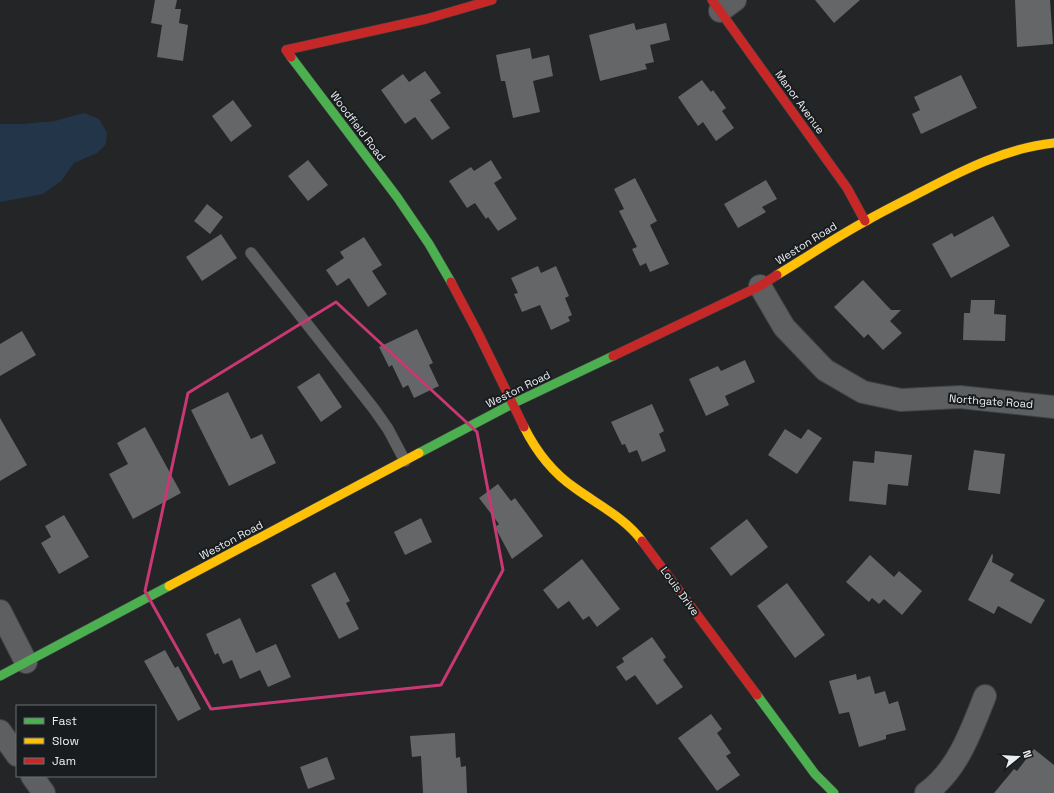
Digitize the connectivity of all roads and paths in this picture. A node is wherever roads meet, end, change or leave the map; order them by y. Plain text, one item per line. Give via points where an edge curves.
1 (492, 0) edge
2 (722, 4) edge
3 (1054, 143) edge
4 (865, 221) junction
5 (251, 253) dead end
6 (760, 286) junction
7 (512, 404) junction
8 (1054, 407) edge
9 (405, 461) junction
10 (0, 612) edge
11 (26, 662) junction
12 (0, 676) edge
13 (984, 696) dead end
14 (0, 731) edge
15 (16, 754) edge
16 (33, 777) edge
17 (44, 793) edge
18 (834, 793) edge
19 (926, 793) edge

1 - 7 street, Woodfield Road via 426,19 286,50 397,197 429,244
2 - 4 street, Manor Avenue via 847,188
3 - 4 street, Weston Road via 1007,153 982,162
4 - 6 street, Weston Road
5 - 9 lane via 374,409
6 - 7 street, Weston Road
6 - 8 street, Northgate Road via 784,327 825,370 863,392 901,400 960,397
7 - 9 street, Weston Road
7 - 18 street, Louis Drive via 531,440 555,471 573,487 620,519 638,536 815,774
9 - 11 street, Weston Road
10 - 11 street
11 - 12 street, Weston Road
13 - 19 street via 967,741 956,761 941,780
14 - 15 street
16 - 17 street

